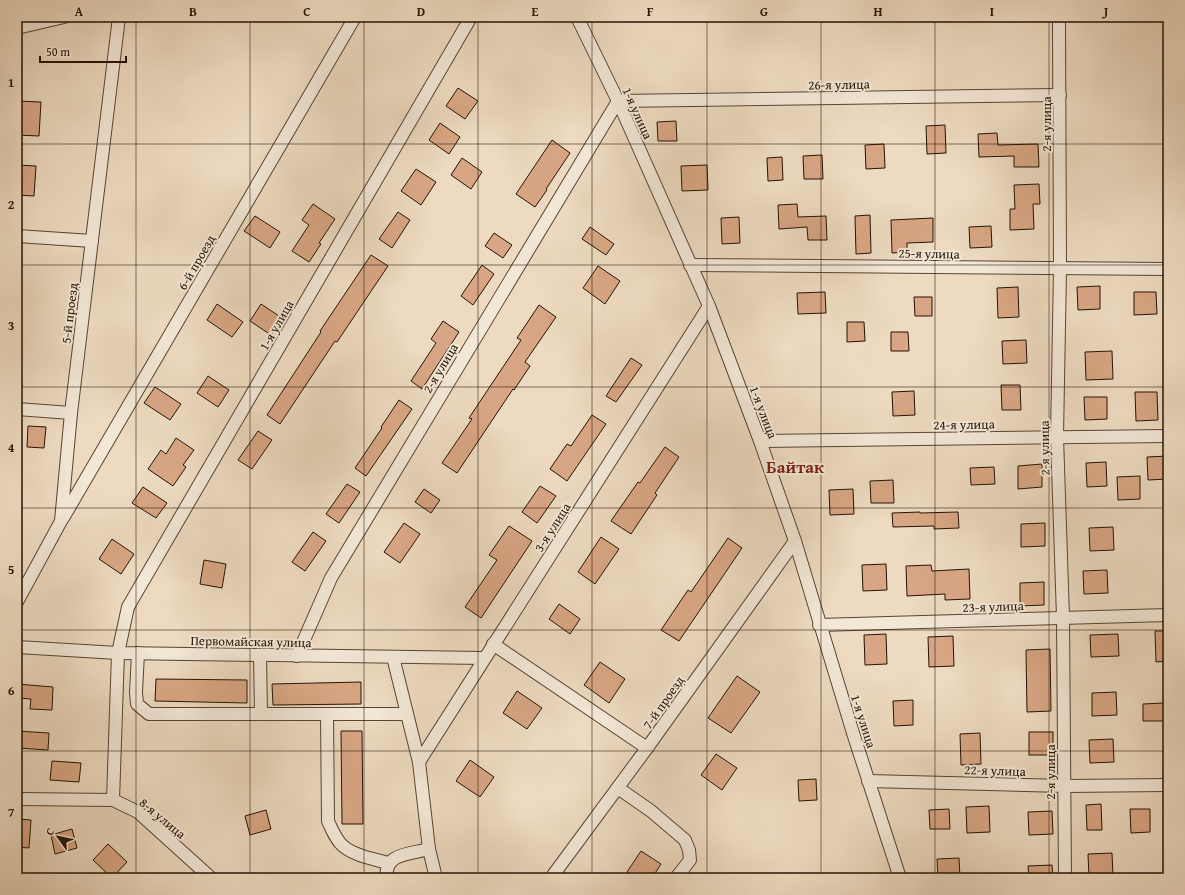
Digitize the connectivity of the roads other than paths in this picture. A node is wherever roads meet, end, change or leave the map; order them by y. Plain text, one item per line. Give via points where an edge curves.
1 (64, 17) edge
2 (118, 17) edge
3 (355, 17) edge
4 (471, 17) edge
5 (577, 17) edge
6 (1059, 17) edge
7 (17, 28) edge
8 (1060, 96) junction
9 (618, 101) junction
10 (17, 236) edge
11 (92, 241) junction
12 (690, 265) junction
13 (1060, 269) junction
14 (1168, 269) edge
15 (709, 306) junction
16 (17, 409) edge
17 (71, 413) junction
18 (1168, 436) edge
19 (1057, 437) junction
20 (760, 441) junction
21 (61, 521) junction
22 (794, 541) junction
23 (17, 602) edge
24 (1168, 615) edge
25 (1064, 617) junction
26 (819, 625) junction
27 (493, 644) junction
28 (17, 647) edge
29 (118, 653) junction
30 (138, 653) junction
31 (260, 655) junction
32 (297, 656) junction
33 (393, 657) junction
34 (484, 658) junction
35 (260, 714) junction
36 (327, 714) junction
37 (407, 714) junction
38 (647, 748) junction
39 (419, 762) junction
40 (868, 781) junction
41 (1168, 785) edge
42 (1064, 786) junction
43 (618, 788) junction
44 (17, 799) edge
45 (113, 800) junction
46 (429, 849) junction
47 (388, 863) junction
48 (211, 878) edge
49 (387, 878) edge
50 (436, 878) edge
51 (551, 878) edge
52 (676, 878) edge
53 (900, 878) edge
54 (1065, 878) edge

1 - 7 street
2 - 11 street, 5-й проезд
3 - 21 street, 6-й проезд
4 - 29 street, 1-я улица via 128,607
5 - 9 street, 1-я улица
6 - 8 street, 2-я улица
8 - 9 street, 26-я улица
8 - 13 street, 2-я улица
9 - 12 street, 1-я улица
9 - 32 street, 2-я улица via 331,578
10 - 11 street
11 - 17 street, 5-й проезд
12 - 13 street, 25-я улица
12 - 15 street, 1-я улица
13 - 14 street, 25-я улица
13 - 19 street, 2-я улица
15 - 20 street, 1-я улица
15 - 27 street, 3-я улица
16 - 17 street
17 - 21 street, 5-й проезд
18 - 19 street, 24-я улица
19 - 20 street, 24-я улица
19 - 25 street, 2-я улица
20 - 22 street, 1-я улица
21 - 23 street, 5-й проезд
22 - 26 street, 1-я улица
22 - 38 street, 7-й проезд
24 - 25 street, 23-я улица
25 - 26 street, 23-я улица
25 - 42 street, 2-я улица
26 - 40 street, 1-я улица
27 - 34 street, 3-я улица
27 - 38 street
28 - 29 street, Первомайская улица
29 - 30 street, Первомайская улица
29 - 45 street, 1-я улица
30 - 31 street, Первомайская улица
30 - 35 street via 137,704 149,714
31 - 32 street, Первомайская улица
31 - 35 street
32 - 33 street, Первомайская улица
33 - 34 street, Первомайская улица
33 - 37 street
34 - 39 street, 3-я улица
35 - 36 street
36 - 37 street
36 - 47 street via 328,821 343,846
37 - 39 street
38 - 43 street, 7-й проезд
39 - 46 street
40 - 42 street, 22-я улица
40 - 53 street, 1-я улица
41 - 42 street, 22-я улица
42 - 54 street, 2-я улица
43 - 51 street, 7-й проезд
43 - 52 street via 651,811 684,840 690,860
44 - 45 street, 8-я улица
45 - 48 street, 8-я улица via 138,812
46 - 47 street via 395,857
46 - 50 street
47 - 49 street

